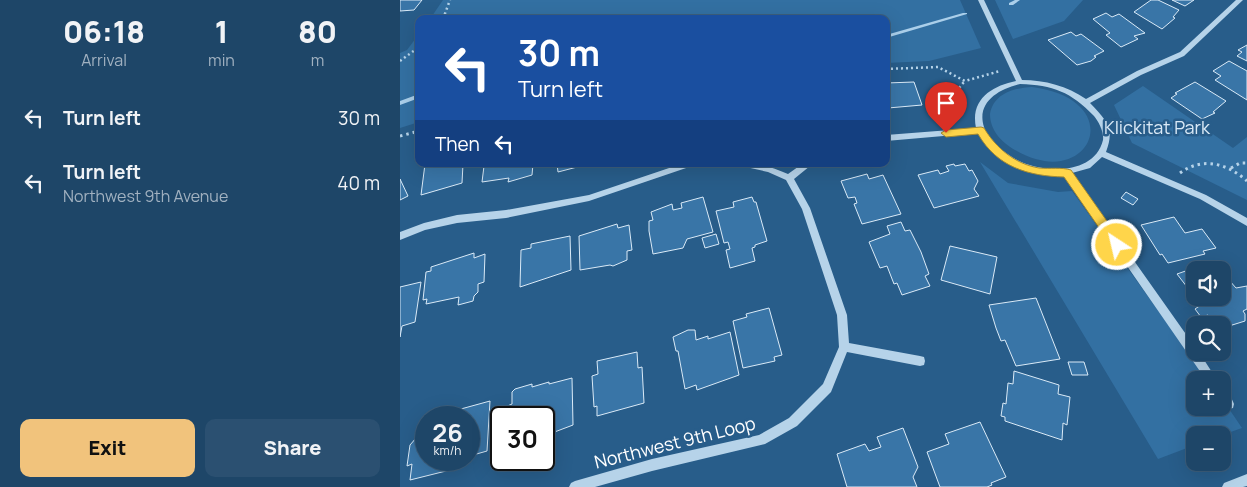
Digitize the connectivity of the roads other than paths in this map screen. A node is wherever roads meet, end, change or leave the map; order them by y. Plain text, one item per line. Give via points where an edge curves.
1 (981, 0) edge
2 (1240, 0) edge
3 (1020, 82) junction
4 (1086, 102) junction
5 (981, 130) junction
6 (890, 138) edge
7 (1102, 154) junction
8 (680, 167) edge
9 (760, 167) edge
10 (803, 167) edge
11 (1067, 173) junction
12 (789, 178) junction
13 (1247, 222) edge
14 (400, 236) edge
15 (844, 347) junction
16 (920, 361) dead end
17 (1206, 371) edge
18 (1247, 480) edge
19 (575, 487) edge
20 (1228, 487) edge

1 - 3 street
2 - 4 street via 1182,54 1138,73
3 - 4 street via 1048,84
3 - 5 street via 1006,85 986,98 978,118
4 - 7 street via 1104,127 1106,141
5 - 6 street
5 - 11 street via 989,144 1019,166 1039,172
7 - 11 street via 1092,164
7 - 13 street via 1203,197
8 - 14 street via 589,198 506,214 457,219
9 - 12 street
10 - 12 street
11 - 17 street
12 - 15 street, Northwest 9th Loop via 806,208 842,315
15 - 16 street
15 - 19 street, Northwest 9th Loop via 827,388 793,422 761,440
18 - 20 street

